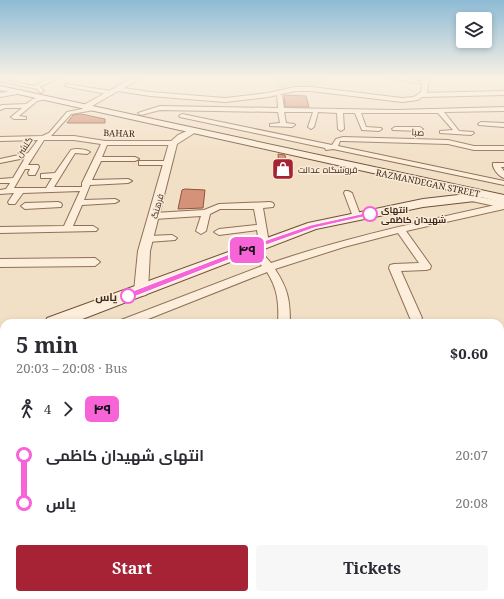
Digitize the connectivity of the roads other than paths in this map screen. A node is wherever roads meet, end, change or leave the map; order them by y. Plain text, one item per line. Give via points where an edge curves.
1 (28, 106) joint
2 (70, 106) edge
3 (89, 106) junction
4 (279, 106) edge
5 (1, 107) edge
6 (254, 109) junction
7 (504, 109) edge
8 (280, 110) junction
9 (488, 110) junction
10 (316, 111) junction
11 (340, 111) junction
12 (357, 111) junction
13 (440, 111) junction
14 (396, 112) junction
15 (69, 113) junction
16 (141, 113) junction
17 (182, 116) dead end
18 (24, 118) dead end
19 (252, 118) dead end
20 (399, 118) dead end
21 (48, 123) dead end
22 (60, 123) junction
23 (283, 124) junction
24 (482, 124) dead end
25 (504, 124) edge
26 (272, 125) dead end
27 (292, 125) dead end
28 (311, 127) dead end
29 (341, 129) dead end
30 (379, 129) dead end
31 (395, 129) dead end
32 (420, 129) dead end
33 (192, 132) junction
34 (442, 132) dead end
35 (458, 133) junction
36 (471, 133) dead end
37 (0, 139) edge
38 (42, 139) junction
39 (275, 141) junction
40 (104, 143) junction
41 (173, 143) junction
42 (334, 147) junction
43 (266, 148) junction
44 (504, 148) edge
45 (299, 151) junction
46 (320, 151) junction
47 (87, 152) dead end
48 (30, 155) junction
49 (343, 156) junction
50 (98, 159) junction
51 (135, 159) dead end
52 (0, 160) edge
53 (142, 163) dead end
54 (168, 163) junction
55 (504, 165) edge
56 (23, 167) junction
57 (32, 173) dead end
58 (58, 175) junction
59 (44, 176) dead end
60 (504, 176) edge
61 (16, 180) junction
62 (128, 181) dead end
63 (0, 182) edge
64 (422, 182) junction
65 (504, 183) edge
66 (85, 186) junction
67 (504, 189) edge
68 (48, 190) junction
69 (57, 190) junction
70 (9, 191) junction
71 (20, 191) junction
72 (0, 192) edge
73 (348, 193) dead end
74 (489, 196) junction
75 (471, 198) junction
76 (504, 199) edge
77 (115, 201) dead end
78 (12, 202) dead end
79 (79, 203) junction
80 (423, 203) junction
81 (46, 205) junction
82 (58, 205) dead end
83 (270, 205) dead end
84 (25, 206) dead end
85 (258, 206) junction
86 (504, 206) edge
87 (206, 213) junction
88 (154, 216) junction
89 (357, 216) junction
90 (261, 227) junction
91 (67, 229) junction
92 (94, 229) dead end
93 (0, 230) edge
94 (401, 230) junction
95 (201, 231) dead end
96 (219, 232) dead end
97 (172, 238) dead end
98 (148, 239) junction
99 (258, 246) junction
100 (95, 262) dead end
101 (0, 263) edge
102 (270, 268) junction
103 (141, 291) junction
104 (416, 318) dead end
105 (64, 319) edge
106 (136, 319) edge
107 (284, 319) edge

1 - 5 street
1 - 18 street via 14,117
2 - 15 street
3 - 15 street
3 - 16 main road, RAZMANDEGAN STREET
3 - 33 main road, RAZMANDEGAN STREET
4 - 8 street
6 - 8 street
6 - 16 street via 160,108
6 - 19 street
7 - 9 street
8 - 10 street
8 - 23 street
9 - 13 street
9 - 25 street
10 - 11 street
10 - 28 street
11 - 12 street
11 - 29 street
12 - 14 street
12 - 30 street via 364,129
13 - 14 street
13 - 35 street
14 - 20 street
15 - 22 street, گلشن
16 - 39 main road, RAZMANDEGAN STREET
17 - 42 street
21 - 22 street
22 - 38 street, گلشن via 51,134
23 - 26 street
23 - 27 street
24 - 25 street
31 - 32 street via 404,126
33 - 41 street
33 - 43 main road, RAZMANDEGAN STREET
34 - 35 street
35 - 36 street
37 - 38 street, BAHAR
38 - 40 street, BAHAR via 74,138
38 - 48 street, گلشن
39 - 43 main road via 278,142 275,146
39 - 45 main road, RAZMANDEGAN STREET
40 - 41 street, BAHAR
40 - 50 street
41 - 54 street, فرهنگ
42 - 44 street, صبا via 338,140 343,138 448,142 474,148
42 - 46 street, صبا
42 - 49 street
42 - 65 street
43 - 45 main road, RAZMANDEGAN STREET
45 - 46 main road, RAZMANDEGAN STREET
45 - 64 main road, RAZMANDEGAN STREET
46 - 49 main road, RAZMANDEGAN STREET
47 - 58 street via 73,151
48 - 52 street
48 - 56 street, گلشن
49 - 67 main road, RAZMANDEGAN STREET
50 - 51 street
50 - 66 street
53 - 54 street
54 - 88 street, فرهنگ
55 - 60 street via 496,165
56 - 57 street via 35,167
56 - 61 street, گلشن
58 - 59 street
58 - 68 street
61 - 63 street
61 - 70 street, گلشن
62 - 66 street
64 - 74 main road, RAZMANDEGAN STREET
64 - 80 main road via 434,188 436,192 434,197
66 - 69 street
66 - 79 street
68 - 69 street
68 - 71 street
69 - 81 street
70 - 71 street
70 - 72 street
71 - 78 street
73 - 89 street
74 - 75 main road
74 - 76 main road, RAZMANDEGAN STREET
75 - 80 main road
75 - 86 street
77 - 79 street
79 - 91 street
80 - 89 main road
81 - 82 street
81 - 84 street
83 - 85 street
85 - 87 street via 219,207
85 - 90 street
86 - 94 street
87 - 88 street
87 - 95 street
88 - 98 street, فرهنگ
89 - 99 main road via 313,226
90 - 96 street
90 - 99 street
91 - 92 street
91 - 93 street
94 - 102 street via 319,251
94 - 104 street via 426,266 394,268
97 - 98 street
98 - 103 street, فرهنگ via 144,251
99 - 102 street
99 - 103 main road
100 - 101 street
102 - 106 street
102 - 107 street via 284,300
103 - 105 main road

